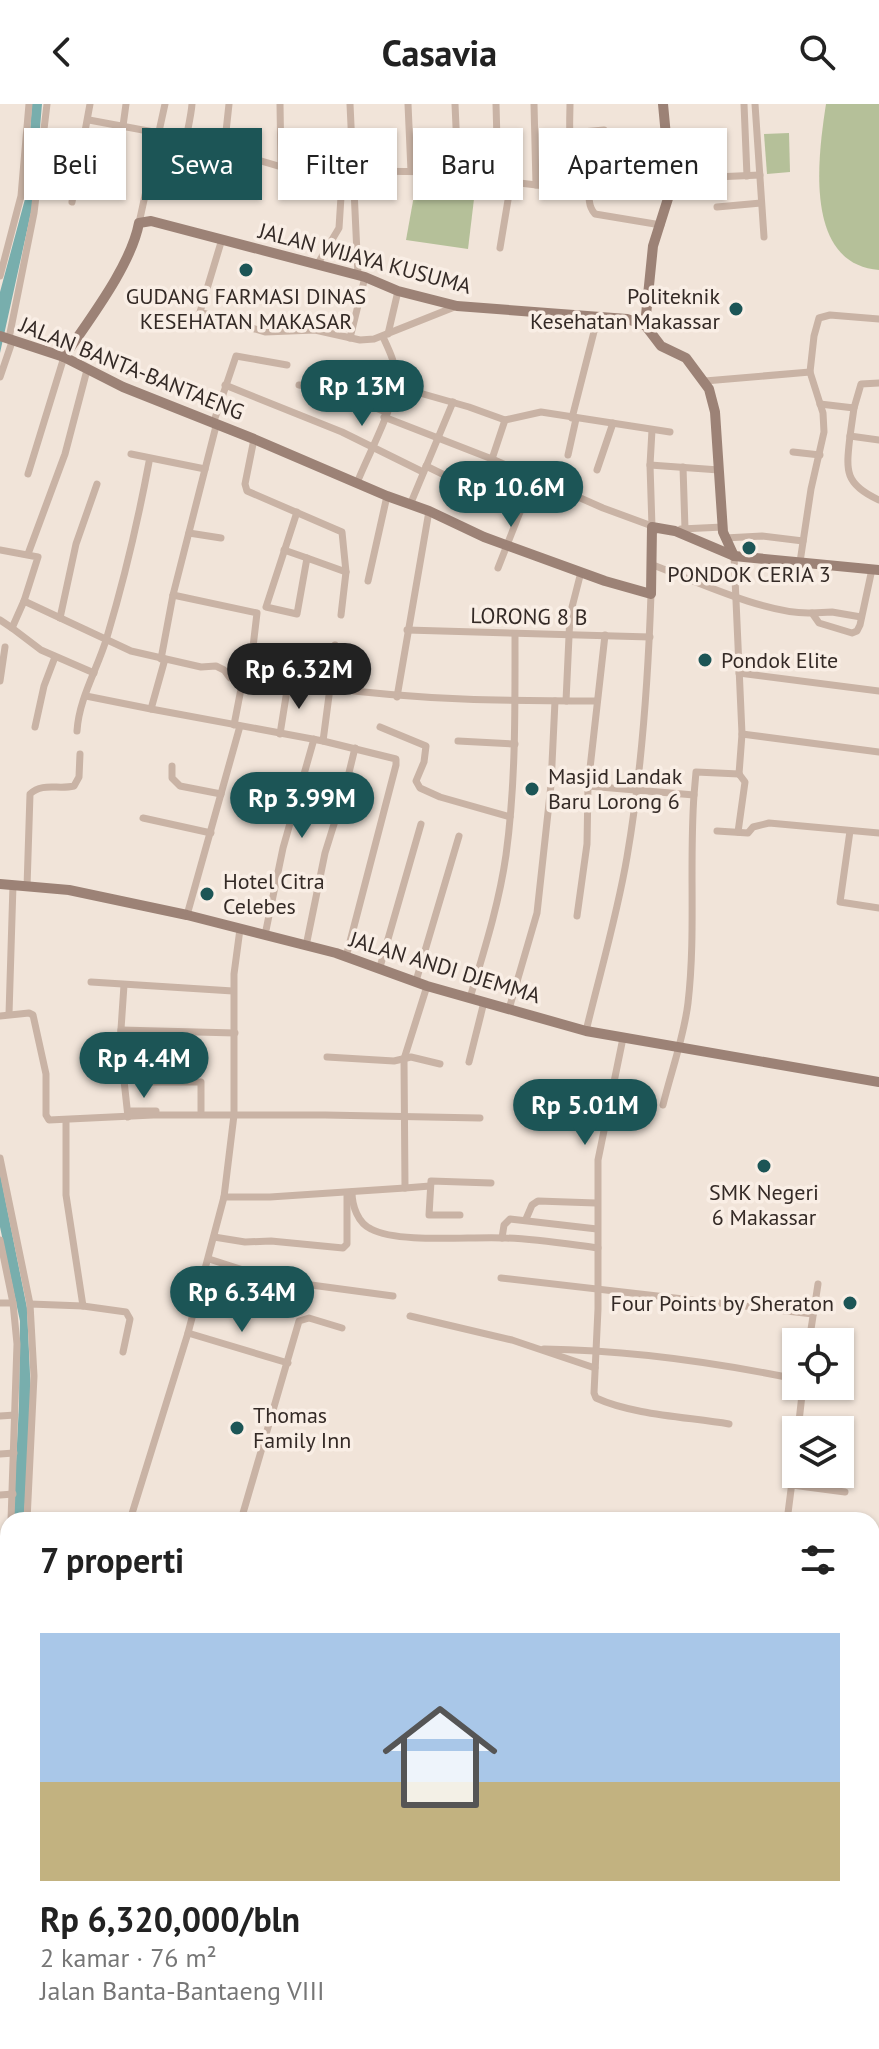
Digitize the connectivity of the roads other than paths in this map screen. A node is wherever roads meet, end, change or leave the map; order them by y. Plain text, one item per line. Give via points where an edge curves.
1 (29, 104) edge
2 (47, 104) edge
3 (90, 104) edge
4 (126, 104) edge
5 (165, 104) edge
6 (192, 104) edge
7 (229, 104) edge
8 (280, 104) edge
9 (350, 104) edge
10 (408, 104) edge
11 (455, 104) edge
12 (496, 104) edge
13 (534, 104) edge
14 (570, 104) edge
15 (663, 104) edge
16 (744, 104) edge
17 (755, 104) edge
18 (89, 120) junction
19 (123, 126) junction
20 (160, 128) edge
21 (190, 128) edge
22 (226, 128) edge
23 (280, 128) edge
24 (351, 128) edge
25 (456, 128) edge
26 (497, 128) edge
27 (571, 128) edge
28 (665, 128) edge
29 (142, 130) edge
30 (411, 171) joint
31 (397, 172) edge
32 (760, 175) junction
33 (747, 176) junction
34 (727, 177) edge
35 (523, 183) edge
36 (536, 185) junction
37 (539, 185) edge
38 (144, 200) edge
39 (341, 200) edge
40 (355, 200) edge
41 (508, 200) edge
42 (589, 200) edge
43 (669, 200) edge
44 (72, 202) dead end
45 (761, 203) junction
46 (717, 207) dead end
47 (139, 223) junction
48 (661, 225) junction
49 (764, 237) dead end
50 (222, 239) junction
51 (500, 248) dead end
52 (317, 265) junction
53 (0, 276) edge
54 (361, 276) junction
55 (398, 291) junction
56 (457, 306) junction
57 (598, 316) junction
58 (879, 319) edge
59 (645, 325) junction
60 (386, 336) junction
61 (6, 338) edge
62 (350, 338) junction
63 (64, 357) junction
64 (287, 365) dead end
65 (87, 370) junction
66 (810, 372) junction
67 (0, 377) edge
68 (705, 381) junction
69 (879, 383) edge
70 (225, 385) junction
71 (299, 385) dead end
72 (395, 386) junction
73 (453, 402) junction
74 (820, 404) junction
75 (854, 408) junction
76 (385, 414) junction
77 (574, 419) junction
78 (505, 420) junction
79 (613, 423) junction
80 (214, 425) junction
81 (652, 430) junction
82 (670, 432) dead end
83 (850, 436) junction
84 (254, 439) junction
85 (438, 439) junction
86 (879, 440) edge
87 (371, 447) junction
88 (793, 452) dead end
89 (131, 454) dead end
90 (568, 455) dead end
91 (820, 455) junction
92 (492, 459) junction
93 (149, 460) junction
94 (650, 465) junction
95 (683, 467) junction
96 (205, 469) junction
97 (425, 469) junction
98 (597, 470) dead end
99 (719, 470) junction
100 (28, 474) dead end
101 (536, 480) junction
102 (357, 483) junction
103 (97, 484) dead end
104 (387, 496) junction
105 (879, 500) edge
106 (410, 505) junction
107 (429, 511) junction
108 (297, 512) junction
109 (520, 512) junction
110 (652, 526) junction
111 (680, 530) junction
112 (724, 532) junction
113 (189, 533) junction
114 (221, 538) dead end
115 (803, 541) junction
116 (507, 545) junction
117 (0, 550) edge
118 (284, 550) junction
119 (28, 554) junction
120 (734, 556) junction
121 (307, 558) junction
122 (800, 562) junction
123 (653, 565) junction
124 (498, 568) dead end
125 (875, 570) edge
126 (346, 572) junction
127 (581, 572) junction
128 (368, 581) dead end
129 (651, 594) junction
130 (173, 595) junction
131 (737, 597) junction
132 (24, 601) junction
133 (812, 613) junction
134 (341, 615) dead end
135 (861, 617) junction
136 (60, 618) junction
137 (0, 620) edge
138 (12, 628) junction
139 (407, 630) junction
140 (515, 634) junction
141 (605, 635) junction
142 (569, 636) junction
143 (650, 637) junction
144 (106, 641) junction
145 (335, 645) dead end
146 (5, 647) dead end
147 (55, 657) junction
148 (163, 659) junction
149 (94, 673) junction
150 (739, 673) junction
151 (0, 681) edge
152 (249, 681) junction
153 (288, 684) junction
154 (330, 688) junction
155 (241, 689) dead end
156 (879, 691) edge
157 (86, 696) junction
158 (397, 697) junction
159 (515, 701) junction
160 (555, 701) junction
161 (566, 701) junction
162 (597, 701) junction
163 (151, 709) junction
164 (237, 726) junction
165 (35, 727) dead end
166 (380, 727) dead end
167 (77, 731) dead end
168 (280, 734) junction
169 (742, 734) junction
170 (318, 740) junction
171 (458, 741) dead end
172 (515, 744) junction
173 (355, 748) junction
174 (879, 752) edge
175 (80, 754) dead end
176 (172, 766) dead end
177 (739, 774) junction
178 (588, 786) junction
179 (638, 790) junction
180 (221, 794) junction
181 (694, 795) junction
182 (510, 817) junction
183 (143, 818) dead end
184 (421, 824) dead end
185 (717, 831) dead end
186 (850, 831) junction
187 (738, 832) junction
188 (211, 833) junction
189 (879, 833) edge
190 (459, 836) dead end
191 (0, 884) edge
192 (13, 885) junction
193 (27, 887) junction
194 (879, 908) edge
195 (187, 915) junction
196 (577, 916) dead end
197 (240, 929) junction
198 (265, 935) junction
199 (306, 946) junction
200 (346, 957) junction
201 (380, 967) junction
202 (416, 981) junction
203 (91, 982) dead end
204 (124, 985) junction
205 (427, 986) junction
206 (233, 991) junction
207 (470, 998) junction
208 (484, 1002) junction
209 (509, 1009) junction
210 (9, 1014) junction
211 (0, 1016) edge
212 (121, 1030) junction
213 (586, 1031) junction
214 (235, 1033) junction
215 (623, 1038) junction
216 (678, 1047) junction
217 (327, 1057) dead end
218 (404, 1059) junction
219 (469, 1062) dead end
220 (440, 1064) dead end
221 (143, 1082) dead end
222 (879, 1082) edge
223 (663, 1105) dead end
224 (201, 1111) junction
225 (234, 1113) junction
226 (130, 1114) junction
227 (404, 1118) junction
228 (480, 1118) dead end
229 (66, 1121) junction
230 (0, 1158) edge
231 (491, 1183) dead end
232 (430, 1186) junction
233 (405, 1188) junction
234 (350, 1192) junction
235 (224, 1197) junction
236 (596, 1203) junction
237 (460, 1215) dead end
238 (526, 1219) junction
239 (597, 1229) junction
240 (214, 1237) junction
241 (502, 1238) junction
242 (0, 1240) edge
243 (598, 1248) junction
244 (209, 1259) junction
245 (501, 1278) dead end
246 (818, 1284) dead end
247 (598, 1288) junction
248 (393, 1296) dead end
249 (0, 1303) edge
250 (13, 1303) junction
251 (30, 1304) junction
252 (83, 1306) junction
253 (813, 1314) junction
254 (410, 1316) dead end
255 (342, 1328) dead end
256 (811, 1328) edge
257 (188, 1333) junction
258 (544, 1349) junction
259 (596, 1349) junction
260 (123, 1352) dead end
261 (288, 1363) junction
262 (595, 1368) junction
263 (782, 1376) edge
264 (15, 1415) junction
265 (0, 1416) edge
266 (729, 1424) dead end
267 (14, 1453) junction
268 (0, 1454) edge
269 (792, 1488) edge
270 (815, 1488) edge
271 (845, 1492) dead end
272 (13, 1494) junction
273 (0, 1495) edge
274 (12, 1512) edge
275 (27, 1512) edge
276 (132, 1512) edge
277 (243, 1512) edge
278 (788, 1512) edge

1 - 53 street via 21,196
2 - 61 street via 34,213
3 - 18 street
4 - 19 street
5 - 20 street
6 - 21 street
7 - 22 street
8 - 23 street
9 - 24 street
10 - 30 street
11 - 25 street
12 - 26 street
13 - 36 street
14 - 27 street
15 - 28 street
16 - 33 street
17 - 32 street
18 - 19 street
18 - 44 street
19 - 29 street
30 - 31 street
32 - 33 street
32 - 45 street
33 - 34 street
35 - 36 street
36 - 37 street
38 - 47 street
39 - 52 street via 339,228
40 - 54 street
41 - 51 street
42 - 48 street via 595,214
43 - 48 street
45 - 46 street
45 - 49 street
47 - 50 street, JALAN WIJAYA KUSUMA via 151,221
47 - 63 street via 109,289
48 - 59 street via 653,246
50 - 52 street, JALAN WIJAYA KUSUMA
50 - 62 street via 199,308 202,314 265,332 315,330
52 - 54 street, JALAN WIJAYA KUSUMA
54 - 55 street, JALAN WIJAYA KUSUMA
54 - 62 street
55 - 56 street, JALAN WIJAYA KUSUMA
55 - 60 street
56 - 57 street, JALAN WIJAYA KUSUMA
56 - 60 street
57 - 59 street, JALAN WIJAYA KUSUMA
57 - 77 street
58 - 66 street via 819,318
59 - 68 street via 661,346 686,358
60 - 62 street
60 - 72 street
61 - 63 street, JALAN BANTA-BANTAENG
61 - 67 street
63 - 65 street, JALAN BANTA-BANTAENG
63 - 100 street
64 - 70 street via 238,355
65 - 80 street, JALAN BANTA-BANTAENG
65 - 119 street via 65,454
66 - 68 street
66 - 74 street
68 - 99 street via 715,412
69 - 75 street via 861,384
70 - 80 street
70 - 87 street
71 - 76 street via 335,392
72 - 73 street
72 - 76 street
73 - 78 street
73 - 85 street
74 - 75 street
74 - 91 street via 825,420
75 - 83 street
76 - 85 street
76 - 87 street
77 - 78 street via 541,412
77 - 79 street
77 - 90 street
78 - 92 street
79 - 81 street
79 - 98 street
80 - 84 street, JALAN BANTA-BANTAENG
80 - 96 street
81 - 82 street
81 - 94 street
83 - 86 street
83 - 105 street via 849,477
84 - 102 street, JALAN BANTA-BANTAENG
84 - 108 street via 245,489
85 - 92 street
85 - 97 street
87 - 97 street
87 - 102 street
88 - 91 street
89 - 93 street
91 - 115 street
92 - 101 street
93 - 96 street
93 - 144 street
94 - 95 street
94 - 110 street
95 - 99 street
95 - 111 street
96 - 113 street
97 - 106 street
97 - 109 street
99 - 112 street
101 - 109 street
101 - 110 street
102 - 104 street, JALAN BANTA-BANTAENG
103 - 136 street via 76,544
104 - 106 street, JALAN BANTA-BANTAENG
104 - 128 street
106 - 107 street, JALAN BANTA-BANTAENG
107 - 116 street, JALAN BANTA-BANTAENG
107 - 139 street
108 - 118 street
108 - 126 street via 341,530
109 - 116 street
110 - 111 street
110 - 123 street
111 - 112 street
111 - 120 street
112 - 115 street
112 - 120 street
113 - 114 street
113 - 130 street
115 - 122 street
116 - 124 street
116 - 127 street, JALAN BANTA-BANTAENG
117 - 119 street
118 - 121 street
118 - 121 street via 266,603 269,609 299,611
119 - 132 street via 38,559
120 - 122 street
120 - 131 street
121 - 126 street
122 - 125 street
123 - 129 street
123 - 131 street
125 - 135 street
126 - 134 street
127 - 129 street, JALAN BANTA-BANTAENG
127 - 142 street
129 - 143 street
130 - 148 street
130 - 152 street via 257,613
131 - 133 street
131 - 150 street
132 - 136 street
132 - 138 street
133 - 135 street
133 - 135 street via 819,623 852,633
136 - 144 street
137 - 138 street
138 - 147 street
139 - 140 street, LORONG 8 B
139 - 158 street
140 - 142 street, LORONG 8 B
140 - 159 street
141 - 142 street, LORONG 8 B
141 - 143 street, LORONG 8 B
141 - 162 street
142 - 161 street
143 - 179 street
144 - 148 street
144 - 149 street
145 - 154 street
146 - 151 street
147 - 149 street
147 - 165 street
148 - 152 street via 216,666 230,678
148 - 163 street
149 - 157 street
150 - 156 street
150 - 169 street
152 - 153 street
153 - 154 street
153 - 168 street
154 - 158 street
154 - 170 street
155 - 164 street
157 - 163 street
157 - 167 street
158 - 159 street
159 - 160 street
159 - 172 street
160 - 161 street
160 - 209 street via 537,913
161 - 162 street
162 - 178 street
163 - 164 street
164 - 168 street
164 - 180 street
166 - 182 street via 426,746 416,781 420,788
168 - 170 street
169 - 174 street
169 - 177 street
170 - 173 street
170 - 198 street via 283,848
171 - 172 street
172 - 182 street
173 - 199 street
173 - 200 street via 394,758 396,765
175 - 193 street via 74,786 41,787 30,794
176 - 180 street via 172,778 180,786
177 - 181 street via 696,772
177 - 187 street via 745,782
178 - 179 street
178 - 196 street
179 - 181 street
179 - 213 street via 618,904
180 - 188 street
181 - 216 street via 690,985
182 - 207 street via 492,928
183 - 188 street
184 - 201 street
185 - 187 street
186 - 187 street via 769,823
186 - 189 street
186 - 194 street via 840,902
188 - 195 street
190 - 202 street
191 - 192 street, JALAN ANDI DJEMMA
192 - 193 street, JALAN ANDI DJEMMA
192 - 210 street
193 - 195 street, JALAN ANDI DJEMMA via 85,893
195 - 197 street, JALAN ANDI DJEMMA
197 - 198 street, JALAN ANDI DJEMMA
197 - 206 street
198 - 199 street, JALAN ANDI DJEMMA
199 - 200 street, JALAN ANDI DJEMMA
200 - 201 street, JALAN ANDI DJEMMA
201 - 202 street, JALAN ANDI DJEMMA
202 - 205 street, JALAN ANDI DJEMMA
203 - 204 street
204 - 206 street
204 - 212 street
205 - 207 street, JALAN ANDI DJEMMA
205 - 218 street
206 - 214 street
207 - 208 street, JALAN ANDI DJEMMA
208 - 209 street, JALAN ANDI DJEMMA
208 - 219 street
209 - 213 street, JALAN ANDI DJEMMA
210 - 211 street
210 - 229 street via 33,1015 46,1074 47,1118
212 - 214 street
212 - 226 street
213 - 215 street, JALAN ANDI DJEMMA
214 - 225 street
215 - 216 street, JALAN ANDI DJEMMA
215 - 236 street via 598,1160
216 - 222 street, JALAN ANDI DJEMMA
216 - 223 street
217 - 218 street
218 - 220 street
218 - 227 street
221 - 224 street via 201,1082
224 - 225 street
224 - 226 street
225 - 226 street
225 - 227 street
225 - 235 street
226 - 229 street
227 - 228 street
227 - 233 street
229 - 252 street via 66,1195
230 - 251 street
231 - 232 street via 434,1180
232 - 233 street
232 - 237 street via 429,1215
233 - 234 street
234 - 235 street
234 - 240 street via 345,1247
234 - 241 street via 369,1229 412,1236
235 - 240 street
236 - 238 street via 538,1201
236 - 239 street
238 - 239 street
238 - 241 street via 506,1221
239 - 243 street
240 - 244 street
241 - 243 street
242 - 250 street
243 - 247 street
244 - 248 street via 274,1280
244 - 257 street
245 - 247 street
246 - 253 street
247 - 253 street
247 - 259 street
249 - 250 street
250 - 264 street
251 - 252 street
251 - 275 street via 34,1376
252 - 260 street via 128,1314
253 - 256 street
254 - 258 street
255 - 261 street via 309,1318 299,1321
257 - 261 street
257 - 276 street
258 - 259 street
258 - 262 street
259 - 262 street
259 - 263 street
261 - 277 street
262 - 266 street via 594,1393 603,1401
264 - 265 street
264 - 267 street
267 - 268 street
267 - 272 street
269 - 278 street
270 - 271 street
272 - 273 street
272 - 274 street

